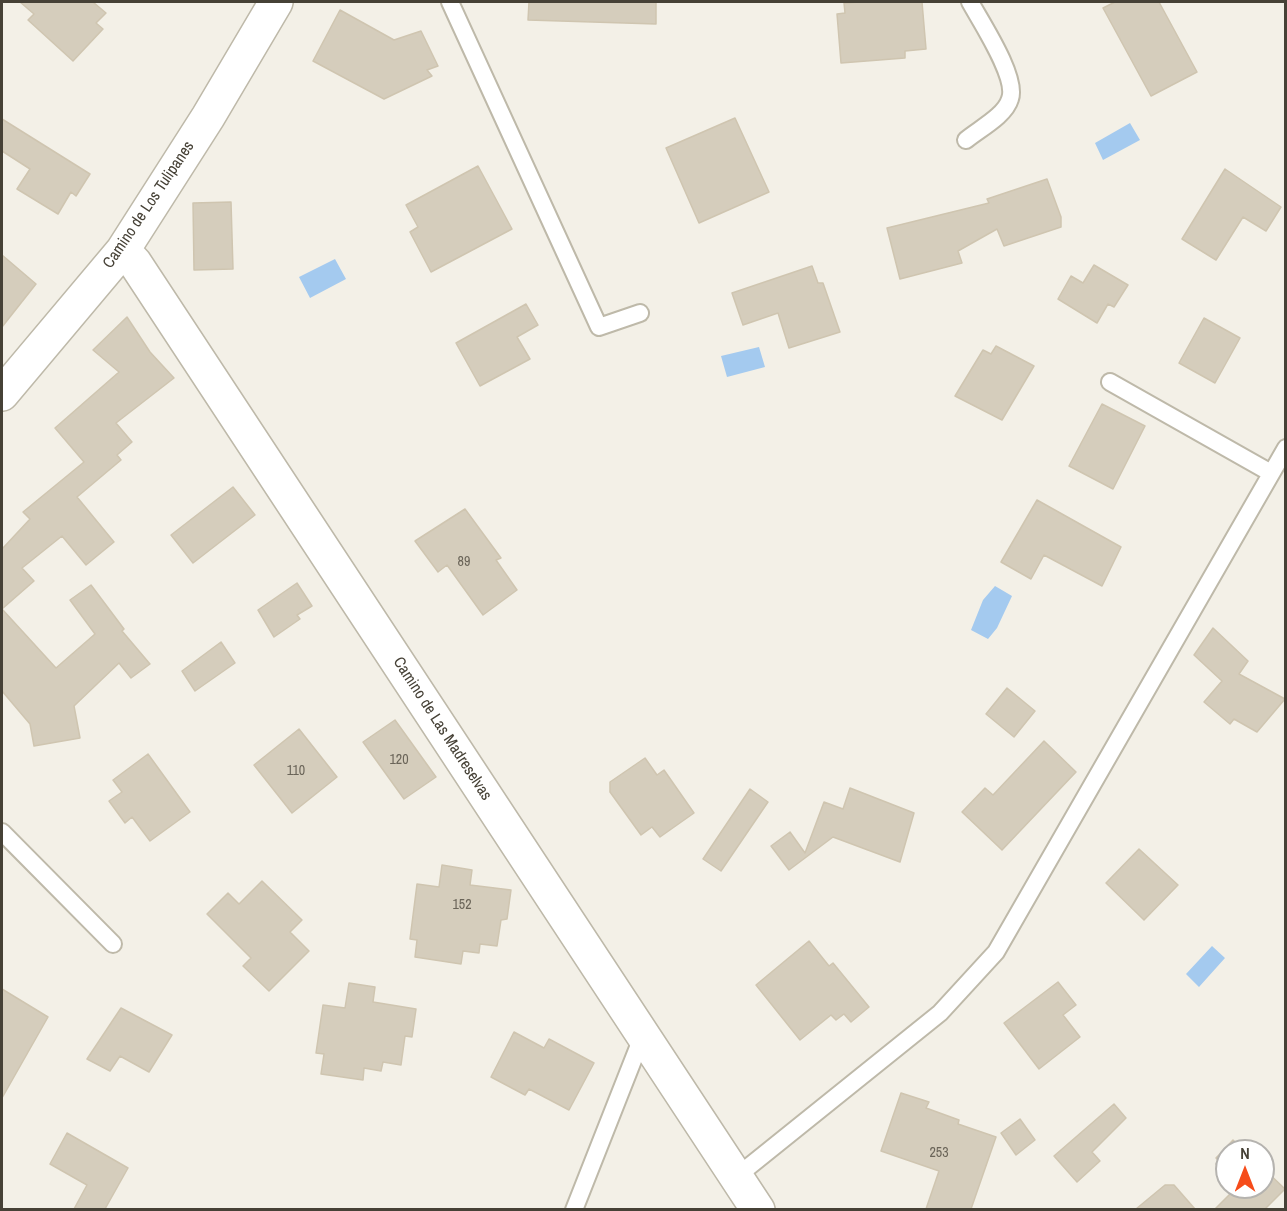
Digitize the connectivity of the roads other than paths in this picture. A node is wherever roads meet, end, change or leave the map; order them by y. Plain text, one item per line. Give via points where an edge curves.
1 (276, 2) edge
2 (450, 2) edge
3 (970, 2) edge
4 (966, 140) dead end
5 (123, 250) junction
6 (640, 313) dead end
7 (1110, 382) dead end
8 (2, 394) edge
9 (1286, 448) edge
10 (1271, 473) junction
11 (2, 832) edge
12 (113, 944) dead end
13 (643, 1035) junction
14 (736, 1177) junction
15 (574, 1209) edge
16 (758, 1209) edge

1 - 5 street, Camino de Los Tulipanes
2 - 6 lane via 599,327
3 - 4 lane via 1011,80 1010,99 999,114
5 - 8 street, Camino de Los Tulipanes
5 - 13 street, Camino de Las Madreselvas via 142,272
7 - 10 lane
9 - 10 lane
10 - 14 lane via 996,952 940,1013
11 - 12 lane
13 - 14 street, Camino de Las Madreselvas
13 - 15 lane
14 - 16 street, Camino de Las Madreselvas

